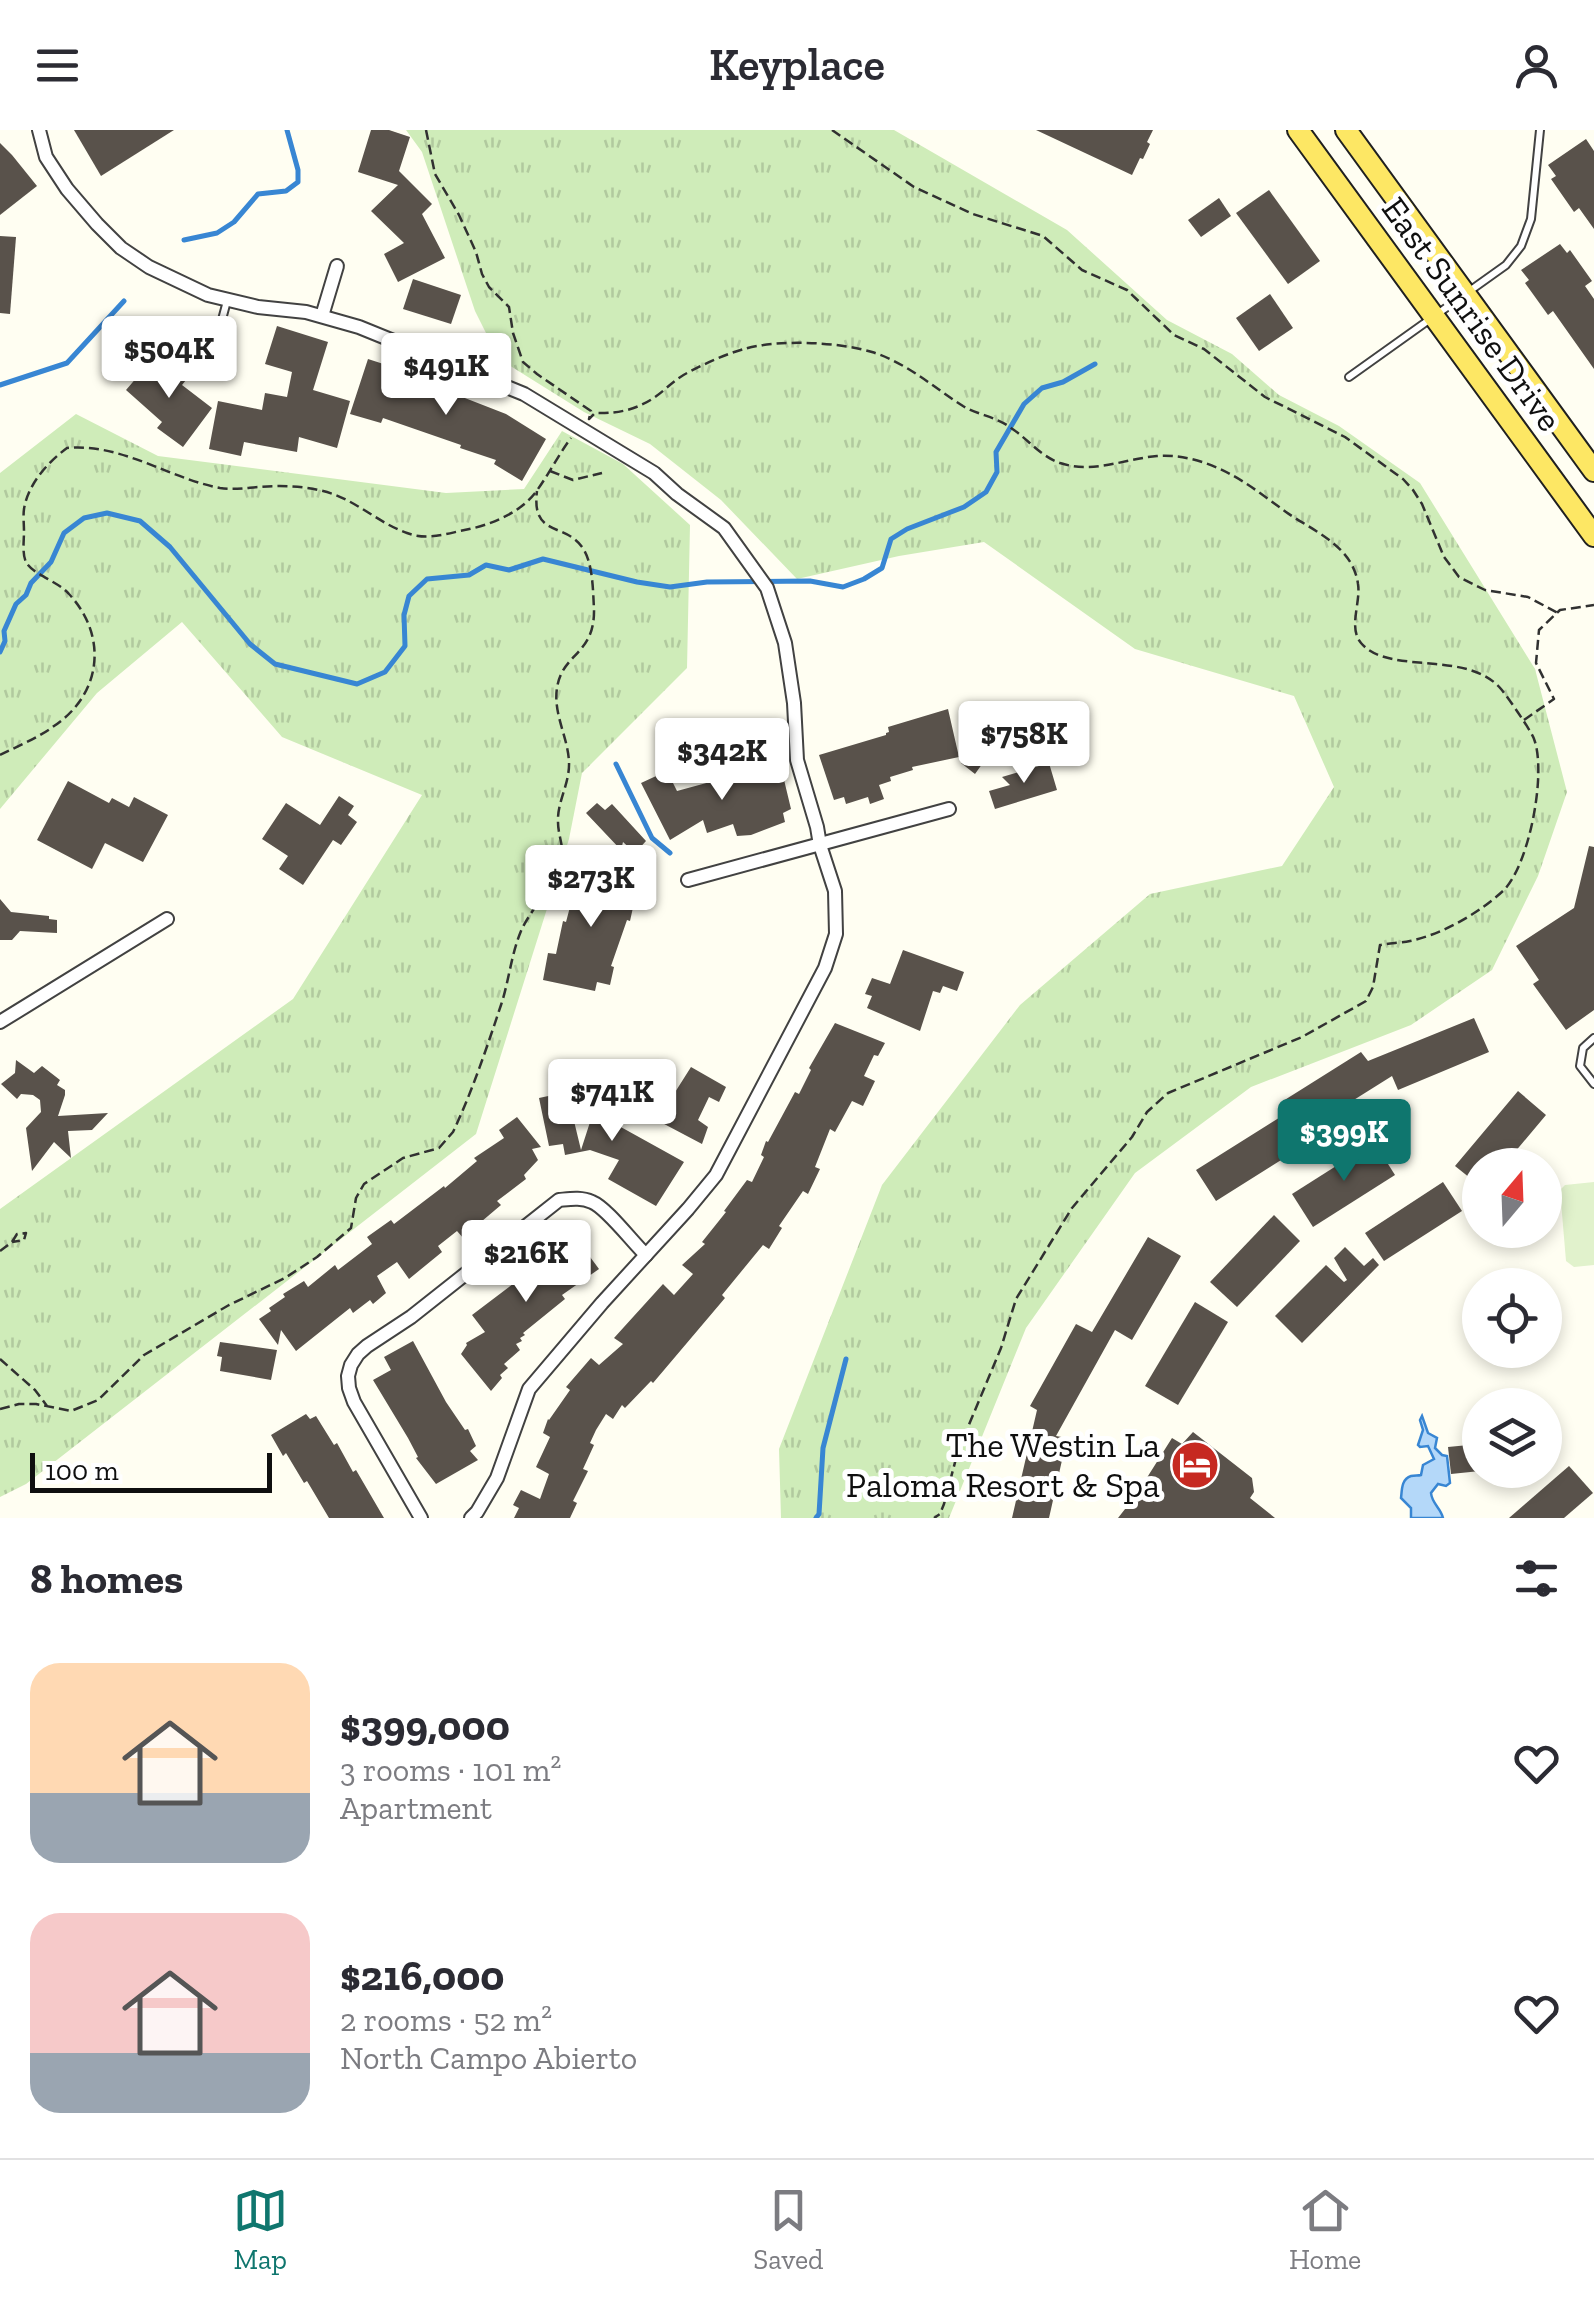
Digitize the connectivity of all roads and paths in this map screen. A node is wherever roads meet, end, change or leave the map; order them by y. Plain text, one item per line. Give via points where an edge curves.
1 (39, 130) edge
2 (426, 130) edge
3 (832, 130) edge
4 (1298, 130) edge
5 (1346, 130) edge
6 (1540, 130) edge
7 (337, 266) dead end
8 (1464, 296) junction
9 (227, 300) junction
10 (322, 316) junction
11 (1435, 318) junction
12 (214, 349) dead end
13 (1349, 378) dead end
14 (572, 438) dead end
15 (548, 470) junction
16 (1594, 471) edge
17 (602, 473) dead end
18 (538, 490) junction
19 (1594, 536) edge
20 (1594, 605) edge
21 (1558, 613) junction
22 (1522, 722) junction
23 (0, 756) edge
24 (950, 809) dead end
25 (820, 845) junction
26 (688, 880) dead end
27 (167, 919) dead end
28 (0, 1022) edge
29 (1594, 1038) edge
30 (1594, 1084) edge
31 (12, 1242) dead end
32 (0, 1251) edge
33 (646, 1256) junction
34 (0, 1359) edge
35 (0, 1408) edge
36 (48, 1408) junction
37 (421, 1518) edge
38 (471, 1518) edge
39 (934, 1518) edge

1 - 9 street via 56,173 121,248
2 - 22 path via 435,174 489,287 509,308 523,362 591,410 589,419 636,409 687,373 744,349 807,345 875,353 1011,427 1054,462 1097,467 1174,456 1230,474 1316,529 1347,558 1356,572 1355,629 1364,647 1484,674
3 - 21 path via 914,188 1043,236 1082,270 1127,290 1174,335 1403,479 1459,577
4 - 11 main road, East Sunrise Drive
5 - 8 main road, East Sunrise Drive
6 - 8 lane via 1522,246
7 - 10 street
8 - 11 lane
8 - 16 main road, East Sunrise Drive
9 - 10 street
9 - 12 lane
10 - 25 street via 524,394 654,473 724,528 768,588 785,643 798,760
11 - 13 lane
11 - 19 main road, East Sunrise Drive
14 - 15 path
15 - 17 path via 573,480
15 - 18 path
18 - 23 path via 500,520 430,538 314,489 224,488 99,448 67,448 26,501 25,562 78,605 94,642 92,680 55,726
18 - 36 path via 538,517 584,550 593,630 564,668 556,693 569,763 558,823 560,867 521,932 453,1132 439,1148 403,1158 364,1184 351,1228 318,1257 144,1355 98,1400 70,1411
20 - 21 path
21 - 22 path via 1539,630 1536,664 1554,699
22 - 39 path via 1534,738 1539,773 1531,829 1507,887 1448,926 1412,941 1380,944 1366,1001 1156,1102 1072,1208 1016,1299
24 - 25 street
25 - 26 street
25 - 33 street via 835,891 836,934 824,968 716,1175
27 - 28 street
29 - 30 lane via 1583,1048 1580,1066
31 - 32 path
33 - 37 street via 602,1208 577,1192 544,1210 343,1367 354,1402
33 - 38 street via 529,1389 497,1478
34 - 36 path
35 - 36 path

